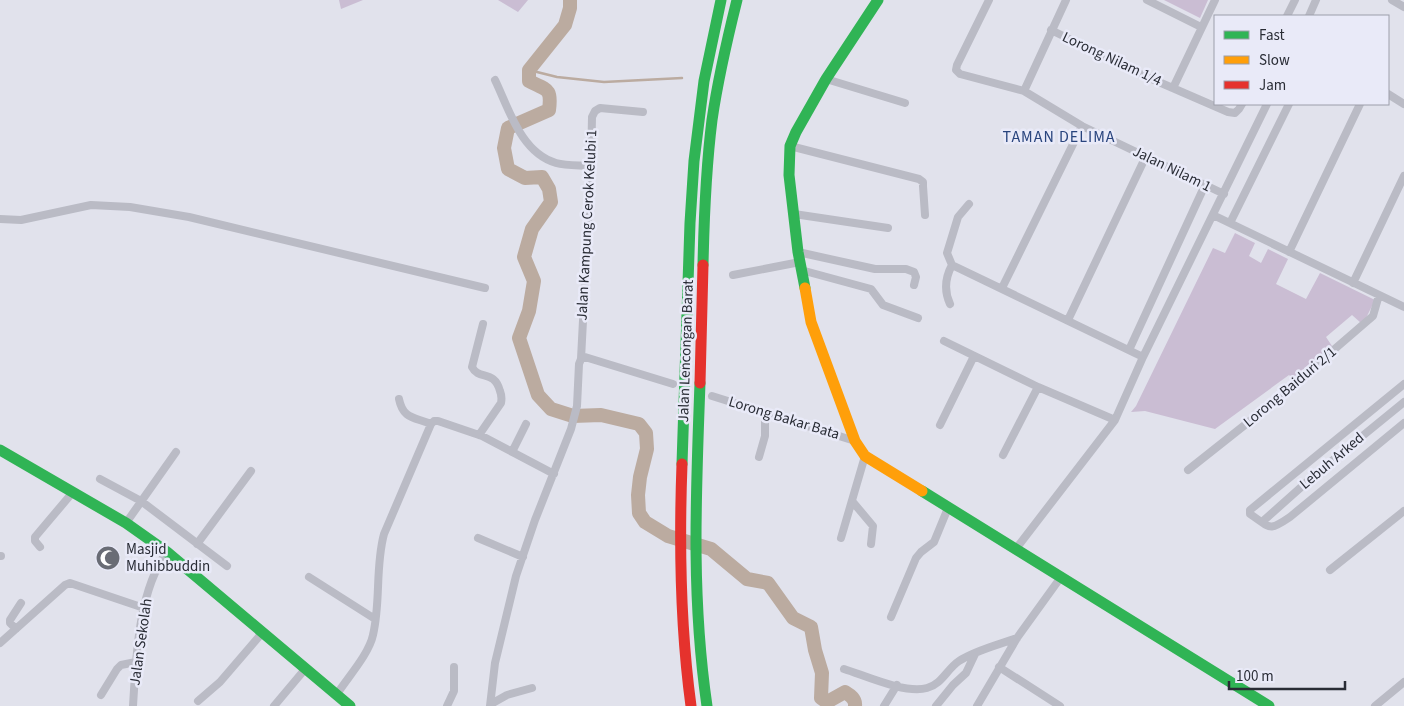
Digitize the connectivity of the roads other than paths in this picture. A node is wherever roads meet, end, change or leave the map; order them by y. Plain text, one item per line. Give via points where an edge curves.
1 (721, 0) edge
2 (737, 0) edge
3 (878, 0) edge
4 (988, 0) edge
5 (1066, 0) edge
6 (1147, 0) edge
7 (1215, 0) edge
8 (1295, 0) edge
9 (1316, 0) edge
10 (1392, 0) edge
11 (1404, 7) edge
12 (1288, 15) edge
13 (1309, 15) edge
14 (1201, 28) junction
15 (1051, 30) junction
16 (826, 79) junction
17 (495, 80) dead end
18 (1173, 88) junction
19 (1024, 91) junction
20 (1389, 95) edge
21 (906, 103) dead end
22 (1404, 104) edge
23 (1241, 105) edge
24 (1267, 105) edge
25 (1288, 105) edge
26 (1360, 105) edge
27 (643, 112) dead end
28 (1082, 126) junction
29 (790, 146) junction
30 (1146, 156) junction
31 (591, 166) junction
32 (1404, 176) edge
33 (1205, 185) junction
34 (1224, 194) junction
35 (969, 204) dead end
36 (794, 214) junction
37 (925, 215) dead end
38 (1213, 215) junction
39 (0, 219) edge
40 (1230, 223) junction
41 (888, 228) dead end
42 (1289, 252) junction
43 (800, 261) junction
44 (952, 265) junction
45 (733, 274) dead end
46 (1353, 283) junction
47 (914, 285) dead end
48 (484, 288) dead end
49 (1002, 288) junction
50 (1379, 295) junction
51 (950, 304) dead end
52 (1404, 307) edge
53 (918, 318) dead end
54 (1068, 320) junction
55 (483, 324) dead end
56 (944, 341) dead end
57 (1129, 350) junction
58 (974, 356) junction
59 (1143, 357) junction
60 (581, 359) junction
61 (673, 384) dead end
62 (1404, 384) edge
63 (1038, 387) junction
64 (712, 396) dead end
65 (398, 399) dead end
66 (1404, 402) edge
67 (765, 413) junction
68 (1115, 420) junction
69 (1404, 423) edge
70 (430, 424) junction
71 (526, 424) dead end
72 (940, 425) dead end
73 (479, 435) junction
74 (856, 441) junction
75 (0, 450) edge
76 (176, 452) dead end
77 (512, 452) junction
78 (1003, 455) dead end
79 (865, 456) junction
80 (759, 457) dead end
81 (1188, 470) dead end
82 (251, 471) dead end
83 (554, 474) junction
84 (100, 479) dead end
85 (73, 492) junction
86 (141, 501) junction
87 (852, 501) junction
88 (948, 508) junction
89 (1404, 511) edge
90 (1262, 522) junction
91 (126, 523) junction
92 (478, 538) dead end
93 (841, 538) dead end
94 (197, 544) junction
95 (870, 544) dead end
96 (40, 547) dead end
97 (1015, 550) junction
98 (167, 552) junction
99 (523, 557) junction
100 (226, 566) dead end
101 (1330, 570) dead end
102 (309, 577) dead end
103 (1060, 578) junction
104 (21, 603) dead end
105 (144, 608) junction
106 (891, 617) dead end
107 (375, 619) junction
108 (16, 629) junction
109 (263, 632) junction
110 (1017, 638) junction
111 (0, 644) edge
112 (975, 654) junction
113 (136, 662) junction
114 (454, 667) dead end
115 (999, 667) junction
116 (306, 668) junction
117 (844, 669) dead end
118 (1404, 682) edge
119 (897, 685) junction
120 (532, 688) dead end
121 (337, 694) junction
122 (101, 695) dead end
123 (198, 701) dead end
124 (491, 705) edge
125 (133, 706) edge
126 (274, 706) edge
127 (350, 706) edge
128 (448, 706) edge
129 (691, 706) edge
130 (707, 706) edge
131 (884, 706) edge
132 (936, 706) edge
133 (977, 706) edge
134 (1060, 706) edge
135 (1269, 706) edge
136 (1375, 706) edge

1 - 129 main road, Jalan Lencongan Barat via 704,80 692,180 681,531 681,624
2 - 130 main road, Jalan Lencongan Barat via 717,88 710,137 705,224 696,570 697,629
3 - 16 main road
4 - 19 street, Jalan Nilam 1 via 956,70 960,74
5 - 15 street
6 - 14 street
7 - 14 street
8 - 12 street
9 - 13 street
10 - 11 street
14 - 18 street
15 - 18 street, Lorong Nilam 1/4
15 - 19 street
16 - 21 street
16 - 29 main road
17 - 31 street via 523,138 536,152 562,164
18 - 23 street, Lorong Nilam 1/4 via 1228,112 1235,113
19 - 28 street, Jalan Nilam 1
20 - 22 street
24 - 34 street
25 - 40 street
26 - 42 street
27 - 31 street, Jalan Kampung Cerok Kelubi 1 via 600,108 595,112 592,117
28 - 30 street, Jalan Nilam 1
28 - 49 street
29 - 36 main road via 789,175
29 - 37 street via 919,179 924,186
30 - 33 street, Jalan Nilam 1
30 - 54 street
31 - 60 street, Jalan Kampung Cerok Kelubi 1
32 - 46 street
33 - 34 street, Jalan Nilam 1
33 - 57 street
34 - 38 street
35 - 44 street via 958,217 947,253
36 - 41 street
36 - 43 main road
38 - 40 street
38 - 59 street
39 - 48 street via 21,220 91,205 130,207 189,217
40 - 42 street
42 - 46 street
43 - 45 street
43 - 47 street via 906,269 914,272
43 - 53 street via 871,289 883,305
43 - 74 main road via 811,322
44 - 49 street
44 - 51 street via 946,290
46 - 50 street
49 - 54 street
50 - 52 street
50 - 81 street, Lorong Baiduri 2/1 via 1373,316
54 - 57 street
55 - 73 street via 472,367 476,373 493,378 502,397
56 - 58 street
57 - 59 street
58 - 63 street
58 - 72 street
59 - 68 street
60 - 61 street via 586,357
60 - 83 street via 577,406
62 - 90 street via 1250,510 1250,514
63 - 68 street
63 - 78 street
64 - 67 street, Lorong Bakar Bata
65 - 70 street via 406,415
66 - 90 street, Lebuh Arked
67 - 74 street, Lorong Bakar Bata
67 - 80 street via 765,436
68 - 97 street
69 - 90 street via 1290,517 1272,528
70 - 73 street via 438,421
70 - 107 street via 380,548
71 - 77 street
73 - 77 street
74 - 79 main road
75 - 85 main road
76 - 86 street
77 - 83 street
79 - 87 street
79 - 88 main road
82 - 94 street
83 - 99 street
84 - 86 street
85 - 91 main road
85 - 96 street via 35,537
86 - 91 street
86 - 94 street
87 - 93 street
87 - 95 street via 873,526
88 - 97 main road
88 - 106 street via 934,542 916,558
89 - 101 street
91 - 98 main road
92 - 99 street
94 - 100 street
97 - 103 main road
98 - 105 street, Jalan Sekolah via 153,576
98 - 109 main road
99 - 124 street via 500,639
102 - 107 street
103 - 110 street
103 - 135 main road
104 - 108 street via 10,620
105 - 108 street via 70,583
105 - 113 street, Jalan Sekolah
107 - 121 street via 374,634 368,648
108 - 111 street
109 - 116 main road
109 - 123 street via 220,682
110 - 112 street
110 - 115 street
112 - 119 street via 958,662 934,685 919,689
112 - 132 street via 966,673
113 - 122 street via 117,668
113 - 125 street, Jalan Sekolah
114 - 128 street via 454,691
115 - 133 street
115 - 134 street
116 - 121 main road
116 - 126 street
117 - 119 street
118 - 136 street
119 - 131 street
120 - 124 street via 507,695
121 - 127 main road

